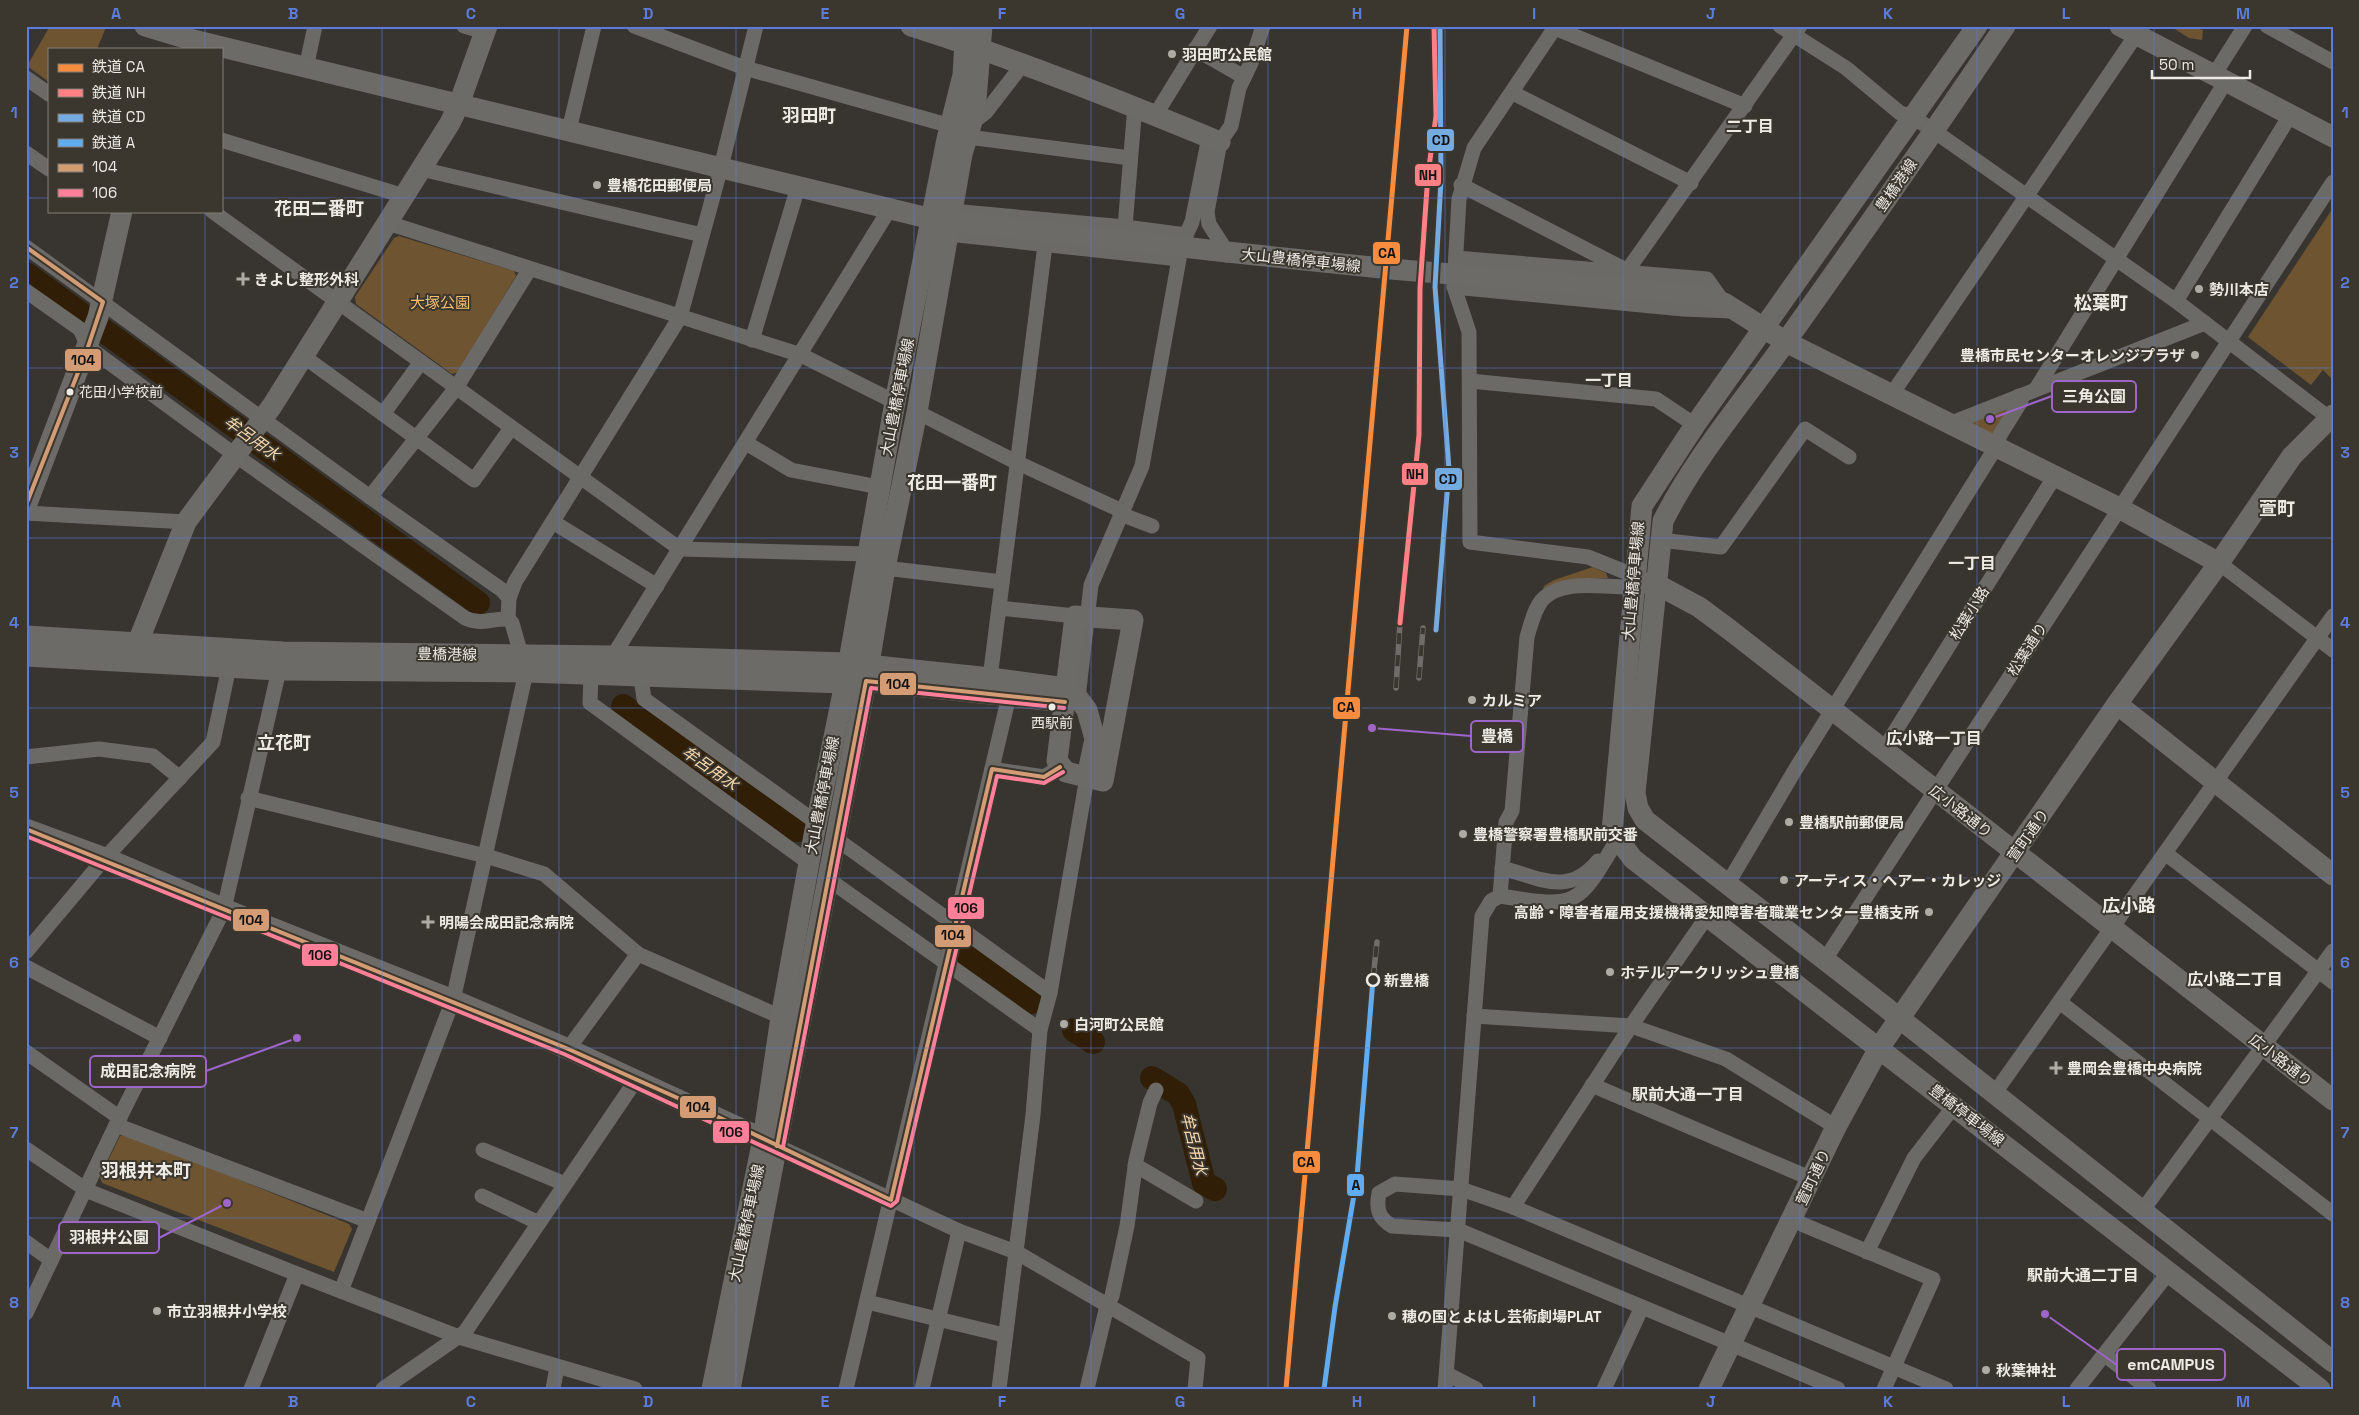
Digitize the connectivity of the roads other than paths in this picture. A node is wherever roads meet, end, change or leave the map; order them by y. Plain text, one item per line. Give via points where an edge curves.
1 (315, 26) edge
2 (464, 26) edge
3 (594, 26) edge
4 (634, 26) edge
5 (756, 26) edge
6 (911, 26) edge
7 (982, 26) edge
8 (1210, 26) edge
9 (1263, 26) edge
10 (1780, 26) edge
11 (1977, 26) edge
12 (2005, 26) edge
13 (2245, 26) edge
14 (2267, 26) edge
15 (1555, 27) edge
16 (486, 29) edge
17 (2128, 30) edge
18 (1797, 31) edge
19 (157, 33) edge
20 (971, 39) edge
21 (221, 48) edge
22 (222, 48) edge
23 (1195, 49) junction
24 (2333, 62) edge
25 (1024, 64) junction
26 (306, 68) junction
27 (745, 68) junction
28 (1244, 77) junction
29 (26, 78) edge
30 (2220, 78) junction
31 (48, 93) edge
32 (1513, 93) junction
33 (459, 104) junction
34 (1135, 105) junction
35 (1745, 106) junction
36 (1156, 114) junction
37 (2291, 114) junction
38 (1913, 117) junction
39 (964, 128) junction
40 (568, 130) junction
41 (1934, 131) junction
42 (2333, 137) edge
43 (1214, 139) junction
44 (222, 140) edge
45 (26, 153) edge
46 (1130, 158) junction
47 (721, 167) junction
48 (48, 168) edge
49 (421, 169) junction
50 (2333, 182) edge
51 (1691, 183) junction
52 (1461, 185) junction
53 (798, 187) junction
54 (404, 196) junction
55 (2027, 196) junction
56 (889, 210) junction
57 (213, 212) edge
58 (116, 214) edge
59 (946, 222) junction
60 (388, 223) junction
61 (1125, 227) junction
62 (702, 235) junction
63 (1045, 245) junction
64 (26, 247) edge
65 (1227, 252) junction
66 (1456, 258) junction
67 (2116, 259) junction
68 (529, 270) junction
69 (1628, 271) junction
70 (1454, 287) junction
71 (26, 291) edge
72 (2176, 301) junction
73 (339, 302) junction
74 (1733, 307) junction
75 (680, 317) junction
76 (2205, 323) junction
77 (95, 325) junction
78 (1765, 328) junction
79 (752, 340) junction
80 (2230, 341) junction
81 (1786, 342) junction
82 (801, 355) junction
83 (303, 356) junction
84 (421, 362) junction
85 (1470, 381) junction
86 (456, 388) junction
87 (2036, 389) junction
88 (1892, 394) junction
89 (2019, 396) junction
90 (895, 402) junction
91 (917, 412) junction
92 (383, 414) junction
93 (2332, 418) edge
94 (1949, 424) junction
95 (1695, 426) junction
96 (511, 428) junction
97 (250, 437) junction
98 (416, 438) junction
99 (746, 443) junction
100 (1996, 447) junction
101 (1848, 457) dead end
102 (1016, 462) junction
103 (2055, 476) junction
104 (580, 478) junction
105 (879, 487) junction
106 (370, 497) junction
107 (26, 506) edge
108 (2119, 508) junction
109 (26, 512) edge
110 (1121, 512) junction
111 (186, 522) junction
112 (553, 522) junction
113 (1152, 526) dead end
114 (1660, 540) junction
115 (680, 549) junction
116 (867, 554) junction
117 (2219, 563) junction
118 (885, 568) junction
119 (1002, 582) junction
120 (1633, 582) junction
121 (1656, 584) junction
122 (657, 586) junction
123 (509, 598) junction
124 (999, 608) junction
125 (2333, 616) edge
126 (1081, 617) junction
127 (508, 619) junction
128 (26, 636) edge
129 (2317, 638) junction
130 (138, 642) junction
131 (2333, 650) edge
132 (26, 656) edge
133 (613, 656) junction
134 (524, 664) junction
135 (229, 667) junction
136 (279, 670) junction
137 (857, 673) junction
138 (591, 675) junction
139 (641, 677) junction
140 (990, 678) junction
141 (1009, 696) junction
142 (1072, 703) junction
143 (2117, 704) junction
144 (1833, 711) junction
145 (1884, 749) junction
146 (26, 757) edge
147 (1060, 768) junction
148 (992, 769) junction
149 (1087, 777) junction
150 (180, 778) junction
151 (2215, 782) junction
152 (1936, 791) junction
153 (248, 798) junction
154 (1638, 808) junction
155 (26, 829) edge
156 (815, 829) junction
157 (1616, 840) junction
158 (834, 844) junction
159 (2016, 853) junction
160 (2165, 853) junction
161 (486, 856) junction
162 (105, 858) junction
163 (809, 862) junction
164 (1502, 868) junction
165 (2333, 875) edge
166 (828, 877) junction
167 (1727, 885) junction
168 (1500, 896) junction
169 (224, 909) junction
170 (1708, 916) junction
171 (955, 924) junction
172 (2113, 929) junction
173 (2333, 951) edge
174 (26, 952) edge
175 (638, 954) junction
176 (1824, 961) junction
177 (947, 962) junction
178 (26, 967) edge
179 (2318, 971) junction
180 (2333, 982) edge
181 (1050, 993) junction
182 (453, 1000) junction
183 (2061, 1003) junction
184 (1474, 1016) junction
185 (781, 1018) junction
186 (1899, 1018) junction
187 (1631, 1026) junction
188 (1040, 1030) junction
189 (160, 1038) junction
190 (2263, 1045) junction
191 (1879, 1048) junction
192 (568, 1049) junction
193 (26, 1052) edge
194 (636, 1080) junction
195 (1592, 1085) junction
196 (1156, 1090) dead end
197 (1994, 1094) junction
198 (2333, 1100) edge
199 (1955, 1105) junction
200 (2210, 1118) junction
201 (118, 1122) junction
202 (1836, 1127) junction
203 (770, 1142) junction
204 (26, 1149) edge
205 (483, 1150) dead end
206 (1135, 1164) junction
207 (1812, 1179) junction
208 (565, 1184) junction
209 (1461, 1189) junction
210 (85, 1190) junction
211 (482, 1196) dead end
212 (891, 1200) junction
213 (1196, 1201) dead end
214 (1513, 1207) junction
215 (2142, 1211) junction
216 (2333, 1214) edge
217 (1792, 1220) junction
218 (368, 1221) junction
219 (538, 1223) junction
220 (1458, 1230) junction
221 (959, 1232) junction
222 (27, 1244) edge
223 (1016, 1252) junction
224 (1867, 1252) junction
225 (51, 1260) junction
226 (2169, 1272) junction
227 (297, 1274) junction
228 (341, 1291) junction
229 (867, 1302) junction
230 (1107, 1306) junction
231 (1749, 1306) junction
232 (1642, 1307) junction
233 (26, 1313) edge
234 (938, 1319) junction
235 (1004, 1335) junction
236 (458, 1337) junction
237 (1731, 1343) junction
238 (2105, 1355) junction
239 (2331, 1358) edge
240 (557, 1366) junction
241 (1894, 1368) junction
242 (1446, 1382) edge
243 (2315, 1387) edge
244 (1712, 1388) edge
245 (251, 1389) edge
246 (383, 1389) edge
247 (553, 1389) edge
248 (635, 1389) edge
249 (712, 1389) edge
250 (730, 1389) edge
251 (846, 1389) edge
252 (922, 1389) edge
253 (999, 1389) edge
254 (1087, 1389) edge
255 (1195, 1389) edge
256 (1476, 1389) edge
257 (1604, 1389) edge
258 (1838, 1389) edge
259 (1884, 1389) edge
260 (1946, 1389) edge
261 (2077, 1389) edge
262 (2149, 1389) edge

1 - 26 street
2 - 16 street
3 - 40 street
4 - 27 street
5 - 27 street
6 - 20 main road
7 - 20 main road
8 - 23 street
9 - 28 street
10 - 18 street
11 - 38 main road, 豊橋港線
12 - 41 main road, 豊橋港線
13 - 30 street
14 - 24 street
15 - 32 street
15 - 35 street
16 - 33 main road
17 - 30 main road
17 - 55 street
18 - 35 street
18 - 38 street via 1900,113
19 - 21 main road
20 - 25 main road
20 - 39 main road via 963,76
22 - 26 main road
23 - 28 street
23 - 36 street
25 - 34 main road
25 - 39 street via 986,112
26 - 33 main road
27 - 39 street
27 - 47 street
28 - 43 street via 1236,97 1231,126
29 - 31 street
30 - 37 main road
30 - 67 street
32 - 51 street
32 - 52 street via 1474,148
33 - 40 main road
33 - 49 main road
34 - 36 main road
34 - 46 street
35 - 51 street
36 - 43 main road
37 - 42 main road
37 - 72 street
38 - 41 street
38 - 78 main road, 豊橋港線
39 - 46 street
39 - 59 main road
40 - 47 main road
41 - 55 street
41 - 81 main road, 豊橋港線
43 - 61 street via 1186,235
43 - 65 street via 1207,218
44 - 54 street
45 - 48 street
46 - 61 street
47 - 53 main road
47 - 62 street
49 - 54 main road
49 - 62 street
50 - 80 street, 松葉通り
51 - 69 street
52 - 66 street
52 - 69 street
53 - 56 main road
53 - 79 street
54 - 60 main road
55 - 67 street
55 - 88 street
56 - 59 main road
56 - 82 street
57 - 73 street
58 - 77 main road
59 - 61 street
59 - 63 street
59 - 65 main road, 大山豊橋停車場線
59 - 90 main road, 大山豊橋停車場線
59 - 91 main road, 大山豊橋停車場線
60 - 68 street
60 - 73 main road
62 - 75 street
63 - 102 street
63 - 110 street via 1179,259 1142,466
64 - 77 street
65 - 74 main road, 大山豊橋停車場線, bridge via 1702,295
66 - 69 street
66 - 70 street
67 - 72 street
67 - 87 street
68 - 75 street
68 - 86 street
69 - 74 street via 1707,279
70 - 74 street via 1683,309
70 - 85 street via 1468,332
71 - 77 street via 80,329
72 - 76 street
73 - 83 main road
73 - 84 street
74 - 78 main road, 大山豊橋停車場線
75 - 79 street
75 - 104 street
76 - 80 street
76 - 87 street
77 - 97 street
77 - 97 street
77 - 107 main road
78 - 81 main road, 大山豊橋停車場線
78 - 95 main road, 大山豊橋停車場線
79 - 82 street
80 - 93 street
80 - 108 street, 松葉通り
81 - 88 main road
81 - 114 main road, 大山豊橋停車場線 via 1670,506
82 - 90 street
82 - 99 street
83 - 92 street
83 - 97 main road
84 - 86 street
84 - 92 street
85 - 95 street via 1656,399
85 - 120 street via 1470,542 1588,557
86 - 96 street
86 - 98 street
87 - 89 street
88 - 94 main road
89 - 94 street
89 - 100 street via 2021,401
90 - 105 main road, 大山豊橋停車場線
91 - 102 street
91 - 118 main road, 大山豊橋停車場線
92 - 98 street
93 - 117 main road, 萱町通り via 2292,456
94 - 100 main road
95 - 120 main road, 大山豊橋停車場線 via 1642,506
96 - 98 street via 474,480
96 - 104 street
97 - 106 street
97 - 111 main road
97 - 127 street via 465,618 486,623 498,618
98 - 106 street
99 - 105 street via 791,470
99 - 115 street
100 - 103 main road
100 - 144 street
101 - 114 street via 1804,429 1721,547
102 - 110 street
102 - 119 street
103 - 108 main road
103 - 145 street, 松葉小路
104 - 112 street
104 - 115 street
105 - 116 main road, 大山豊橋停車場線
106 - 123 street
108 - 117 main road
108 - 152 street, 松葉通り
109 - 111 street
110 - 113 street
110 - 126 street
111 - 130 main road
112 - 122 street
112 - 123 street via 515,582
114 - 121 main road, 大山豊橋停車場線
115 - 116 street
115 - 122 street
116 - 137 main road, 大山豊橋停車場線
117 - 129 street
117 - 143 main road, 萱町通り
118 - 119 street
118 - 137 main road, 大山豊橋停車場線
119 - 124 street
120 - 121 street
120 - 157 main road, 大山豊橋停車場線 via 1611,825
120 - 164 street via 1556,591 1543,600 1534,614 1528,636 1512,811 1506,822
121 - 144 main road, 広小路通り via 1699,607
121 - 154 main road, 大山豊橋停車場線 via 1635,793
122 - 133 street
123 - 127 street
124 - 126 street
124 - 140 street
125 - 129 street
126 - 142 main road
126 - 149 main road via 1133,620 1103,781
127 - 134 street
128 - 130 main road, 豊橋港線
129 - 131 street
129 - 151 street
130 - 134 main road, 豊橋港線
132 - 135 main road, 豊橋港線
133 - 134 main road, 豊橋港線
133 - 137 main road, 豊橋港線
134 - 136 main road, 豊橋港線
134 - 138 main road, 豊橋港線
134 - 161 street
135 - 136 main road, 豊橋港線
135 - 150 street via 213,742
136 - 153 street
137 - 139 main road, 豊橋港線
137 - 140 main road
137 - 141 main road
137 - 156 main road, 大山豊橋停車場線
137 - 158 main road, 大山豊橋停車場線
138 - 139 main road, 豊橋港線
138 - 163 street via 590,703
139 - 156 street via 644,699
140 - 142 main road
141 - 142 main road
141 - 148 street
142 - 147 main road via 1057,761
142 - 149 main road via 1096,739
143 - 151 main road
143 - 159 main road, 萱町通り
144 - 145 main road, 広小路通り
144 - 167 street
145 - 152 main road, 広小路通り
146 - 150 street via 99,749 153,756
147 - 148 street via 1044,777
147 - 149 main road
148 - 171 street
149 - 181 street
150 - 162 street
151 - 160 street
151 - 165 main road
152 - 159 main road, 広小路通り
152 - 176 street, 松葉通り
153 - 161 street
153 - 169 street
154 - 157 main road
154 - 167 main road via 1645,820
155 - 162 main road
156 - 163 main road, 大山豊橋停車場線
157 - 164 street via 1593,868 1569,883 1560,884
157 - 168 street via 1586,890 1574,899 1548,904
157 - 170 main road, 豊橋停車場線 via 1633,859
158 - 166 main road, 大山豊橋停車場線
158 - 171 street
159 - 172 main road, 広小路通り
159 - 186 main road, 萱町通り
160 - 172 street
160 - 179 street
161 - 175 street via 544,874
161 - 182 street
162 - 169 main road
162 - 174 street
163 - 185 main road, 大山豊橋停車場線
164 - 168 street
166 - 177 street
166 - 203 main road, 大山豊橋停車場線
167 - 176 main road
168 - 184 street via 1490,901 1482,916
169 - 182 main road
169 - 189 street
170 - 187 street
170 - 191 main road, 豊橋停車場線
171 - 177 street
171 - 181 street
172 - 183 street
172 - 190 main road, 広小路通り
173 - 179 street
175 - 185 street
175 - 192 street
176 - 186 main road
177 - 188 street
177 - 212 street
178 - 189 street
179 - 180 street
179 - 190 street
181 - 188 street
182 - 192 main road
182 - 218 street
183 - 197 street
183 - 200 street
184 - 187 street
184 - 209 street
185 - 203 main road, 大山豊橋停車場線
186 - 191 main road, 萱町通り
186 - 197 main road
187 - 195 street
187 - 202 street via 1726,1059
188 - 223 street
189 - 201 street
190 - 198 main road, 広小路通り
190 - 200 street
191 - 199 main road, 豊橋停車場線
191 - 202 main road, 萱町通り
192 - 194 main road
193 - 201 street
194 - 203 main road
194 - 208 street
195 - 207 street
195 - 214 street
196 - 206 street via 1148,1109
197 - 215 main road
199 - 224 street via 1914,1158
199 - 226 main road, 豊橋停車場線
200 - 215 street
200 - 216 street
201 - 210 street
201 - 218 street
202 - 207 main road, 萱町通り
203 - 212 street
203 - 249 main road, 大山豊橋停車場線
203 - 250 main road, 大山豊橋停車場線
204 - 210 street
205 - 208 street
206 - 213 street
206 - 230 street via 1127,1226
207 - 217 main road, 萱町通り
208 - 219 street
209 - 214 street
209 - 220 street
209 - 220 street via 1395,1184 1379,1193 1377,1203 1382,1220 1392,1226
210 - 225 street
210 - 227 street
211 - 219 street
212 - 221 street
212 - 229 street
214 - 231 street
215 - 239 main road
217 - 224 street
217 - 231 main road, 萱町通り
218 - 228 street
219 - 236 street via 465,1332
220 - 232 street
220 - 242 street
221 - 223 street
221 - 234 street
222 - 225 street
223 - 230 street
223 - 235 street
224 - 241 street via 1933,1279
225 - 233 street
226 - 238 street
226 - 243 main road, 豊橋停車場線
227 - 228 street
227 - 245 street
228 - 236 street
229 - 234 street
229 - 251 street
230 - 254 street
230 - 255 street via 1198,1358
231 - 237 main road, 萱町通り
231 - 241 street
232 - 237 street
232 - 257 street
234 - 235 street
234 - 252 street
235 - 253 street
236 - 240 street
236 - 246 street
237 - 244 main road, 萱町通り
237 - 258 street
238 - 261 street
238 - 262 street
239 - 243 main road
240 - 247 street
240 - 248 street
241 - 259 street
241 - 260 street
242 - 256 street

